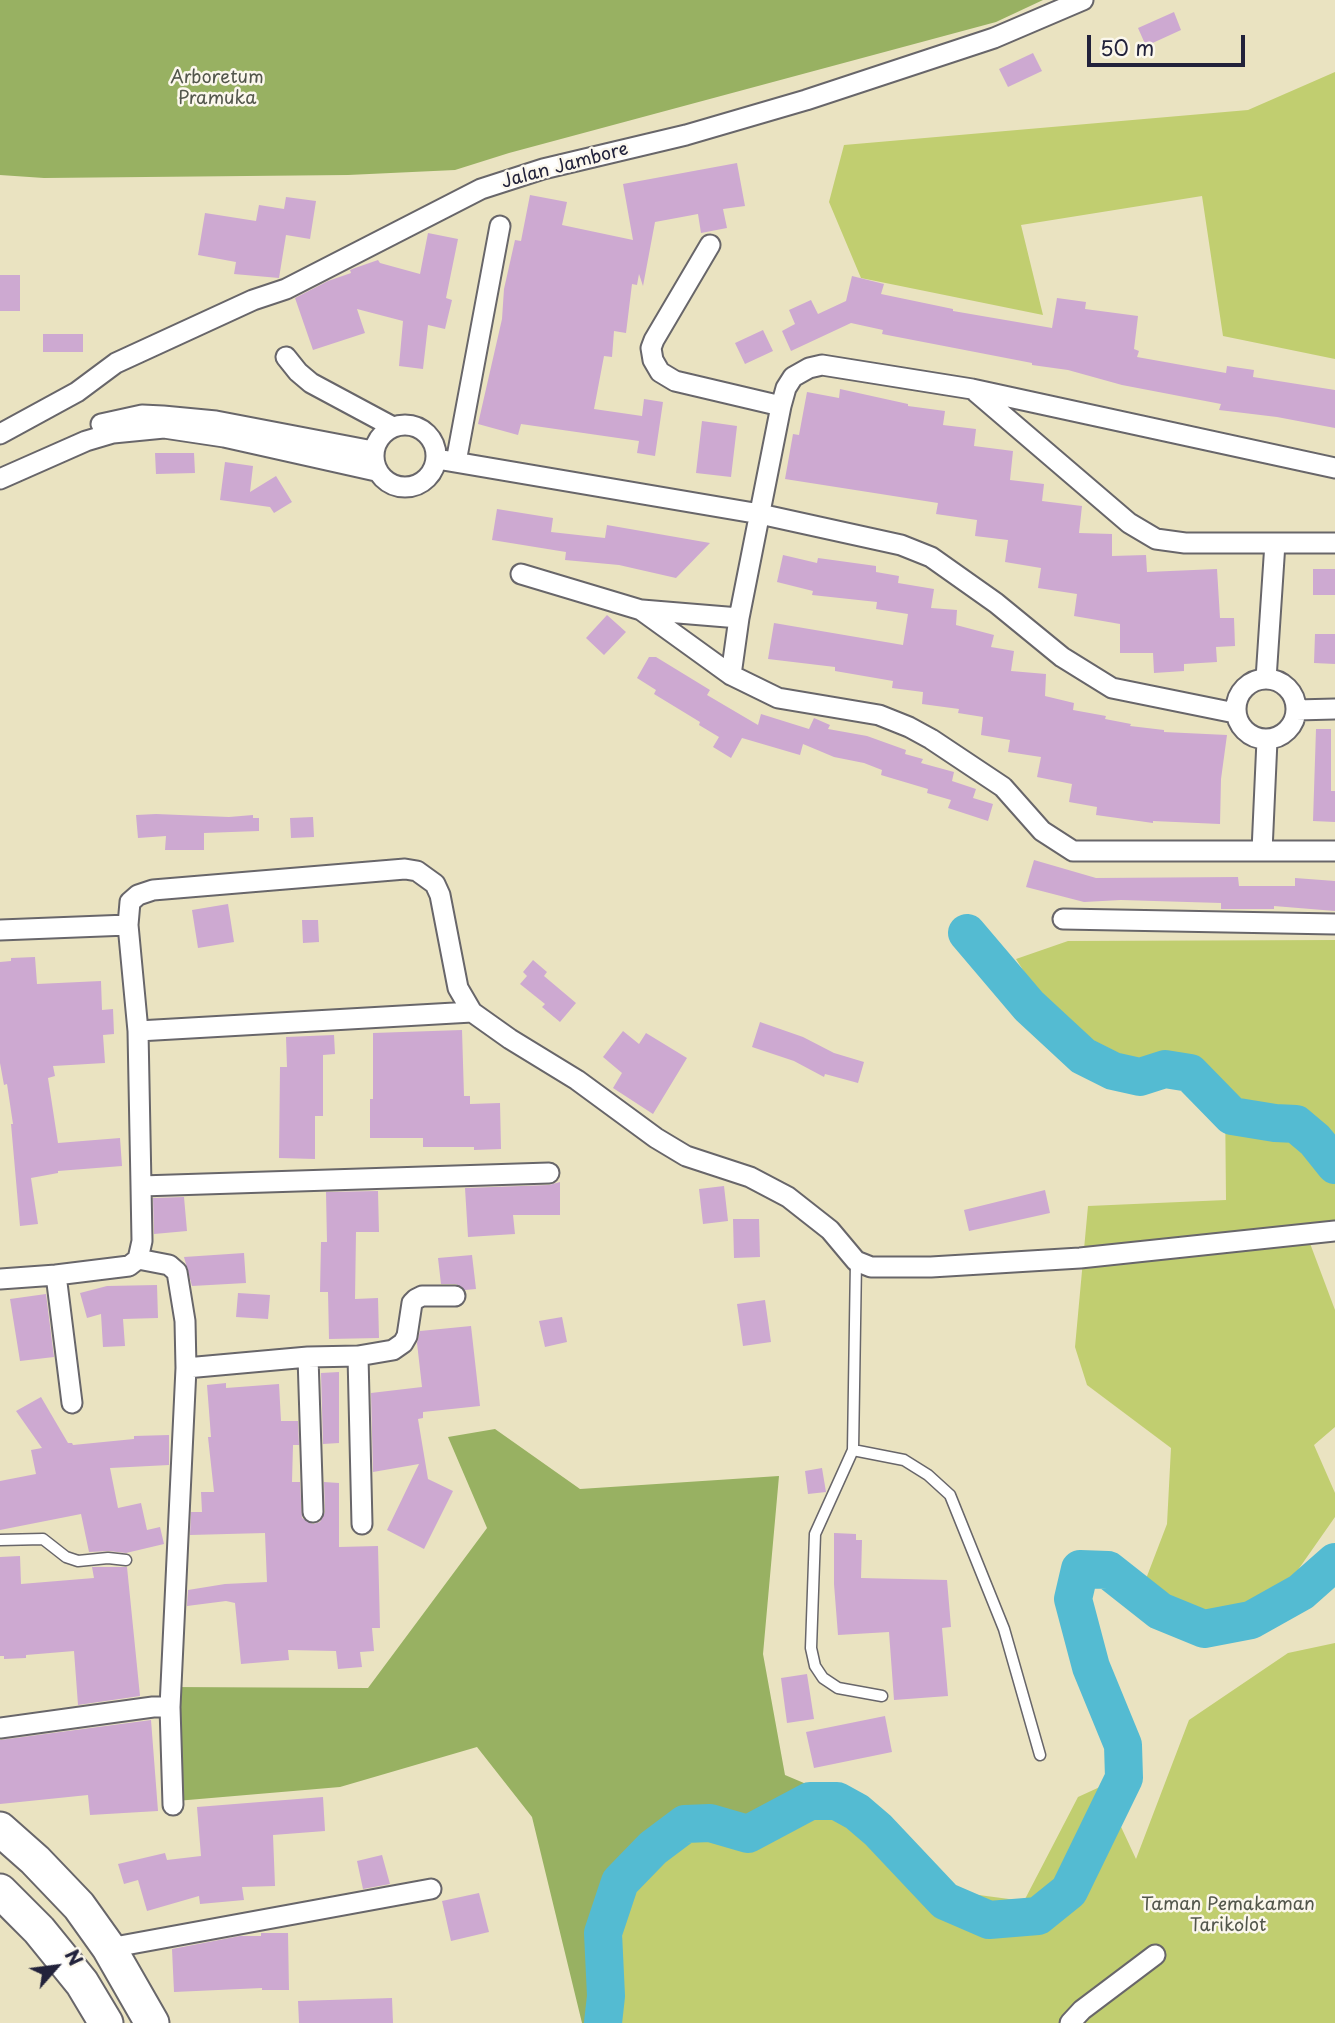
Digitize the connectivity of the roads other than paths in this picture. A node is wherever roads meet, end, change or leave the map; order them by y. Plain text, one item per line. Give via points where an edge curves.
1 (1083, 0) edge
2 (499, 226) dead end
3 (710, 244) dead end
4 (286, 357) dead end
5 (972, 389) junction
6 (781, 406) junction
7 (393, 427) junction
8 (0, 433) edge
9 (373, 451) junction
10 (446, 461) junction
11 (0, 466) edge
12 (1335, 468) edge
13 (376, 471) junction
14 (0, 479) edge
15 (760, 514) junction
16 (1275, 543) junction
17 (1335, 543) edge
18 (521, 573) dead end
19 (641, 610) junction
20 (739, 618) junction
21 (731, 675) junction
22 (1266, 679) junction
23 (1335, 709) edge
24 (1296, 710) junction
25 (1235, 713) junction
26 (1267, 740) junction
27 (1262, 851) junction
28 (1335, 851) edge
29 (1063, 919) dead end
30 (1335, 924) edge
31 (128, 925) junction
32 (0, 930) edge
33 (472, 1012) junction
34 (138, 1031) junction
35 (549, 1172) dead end
36 (141, 1185) junction
37 (1335, 1231) edge
38 (138, 1259) junction
39 (856, 1261) junction
40 (56, 1275) junction
41 (0, 1279) edge
42 (455, 1296) dead end
43 (358, 1356) junction
44 (308, 1357) junction
45 (186, 1368) junction
46 (72, 1403) dead end
47 (853, 1450) junction
48 (313, 1512) dead end
49 (362, 1524) dead end
50 (0, 1540) edge
51 (126, 1560) dead end
52 (882, 1696) dead end
53 (170, 1707) junction
54 (0, 1728) edge
55 (1040, 1755) dead end
56 (173, 1805) dead end
57 (0, 1829) edge
58 (431, 1889) dead end
59 (0, 1891) edge
60 (109, 1948) junction
61 (1155, 1955) dead end
62 (106, 2023) edge
63 (152, 2023) edge
64 (1070, 2023) edge

1 - 8 street, Jalan Jambore via 994,38 806,100 543,169 481,190 286,289 116,363 77,392
2 - 10 street
3 - 6 street via 654,340 653,360 660,372 675,381
4 - 7 street via 311,383
5 - 6 street via 822,365 793,377
5 - 12 street
5 - 16 street via 1129,523 1156,539
6 - 15 street
7 - 9 street via 380,436
7 - 10 street via 408,425 424,431
9 - 11 street via 216,421 142,415 84,429
9 - 13 street
10 - 13 street via 411,488 391,485
10 - 15 street
13 - 14 street via 164,428 86,441
15 - 20 street
15 - 25 street via 901,545 931,557 1062,657 1112,688
16 - 17 street
16 - 22 street
18 - 19 street
19 - 20 street
19 - 21 street
20 - 21 street
21 - 27 street via 778,698 878,715 909,727 1003,787 1042,831 1073,850
22 - 24 street via 1285,686
22 - 25 street via 1243,688
23 - 24 street
24 - 26 street via 1289,729
25 - 26 street via 1241,728
26 - 27 street
27 - 28 street
29 - 30 street
31 - 32 street
31 - 33 street via 133,898 153,890 417,870 435,884 440,895 458,988
31 - 34 street
33 - 34 street
33 - 39 street via 686,1156 750,1177 788,1197 830,1230
34 - 36 street
35 - 36 street
36 - 38 street
37 - 39 street via 1080,1258 888,1268
38 - 40 street via 122,1269
38 - 45 street via 169,1265 177,1272
39 - 47 lane
40 - 41 street
40 - 46 street
42 - 43 street via 416,1299 402,1343 393,1350
43 - 44 street
43 - 49 street
44 - 45 street
44 - 48 street
45 - 53 street
47 - 52 lane via 815,1534 811,1647 823,1678 838,1688
47 - 55 lane via 904,1460 950,1495 1004,1629
50 - 51 lane via 43,1539 78,1561
53 - 54 street
53 - 56 street
57 - 60 highway via 79,1906
58 - 60 street
59 - 62 highway via 48,1940
60 - 63 highway
61 - 64 street

